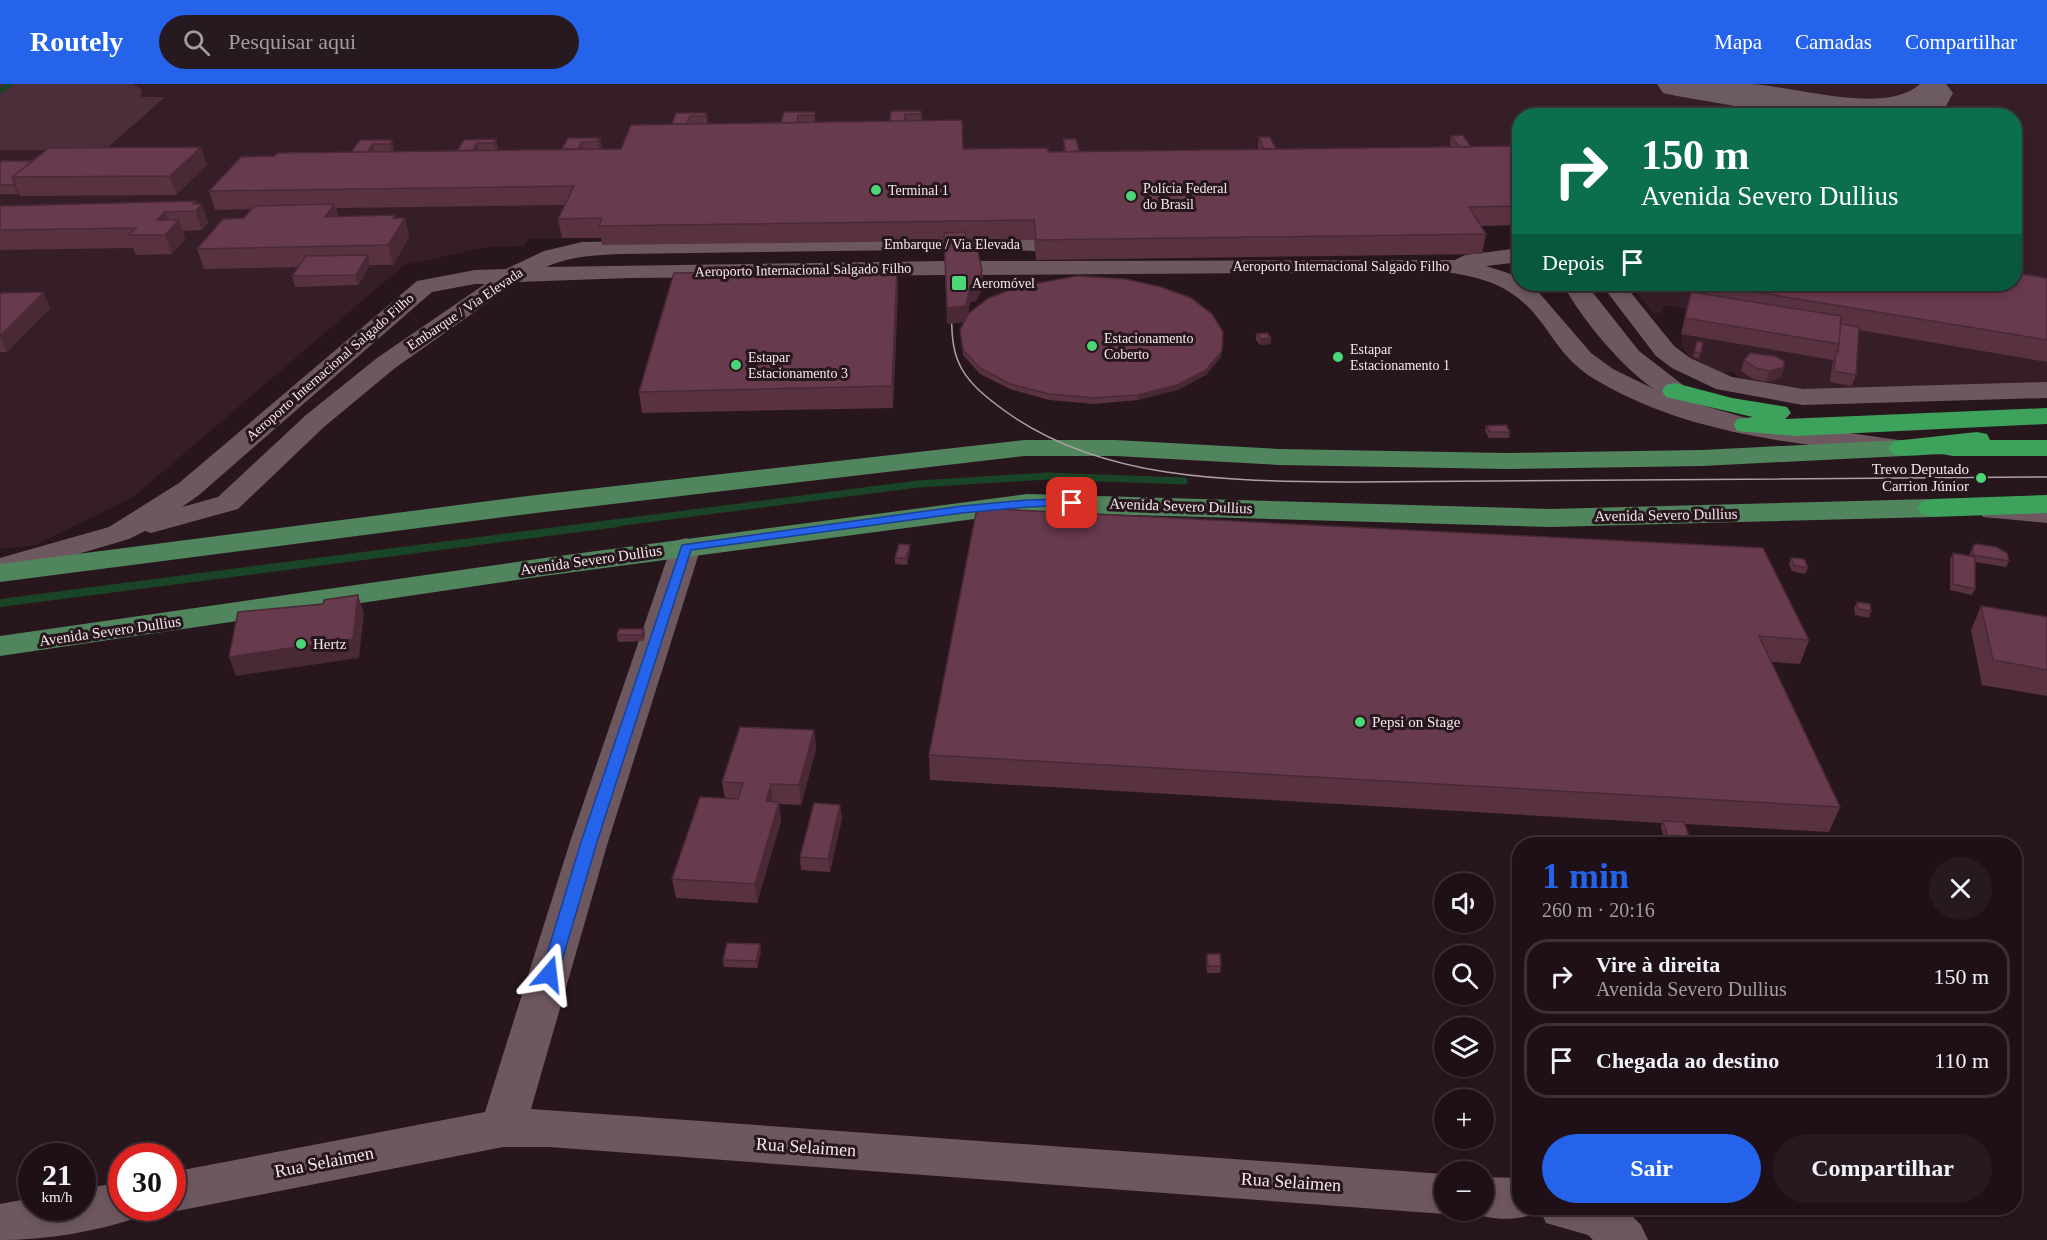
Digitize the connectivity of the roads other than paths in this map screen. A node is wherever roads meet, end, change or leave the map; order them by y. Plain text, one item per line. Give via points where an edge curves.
1 (1479, 253) junction
2 (1512, 254) edge
3 (1512, 255) edge
4 (958, 261) junction
5 (1446, 261) junction
6 (539, 266) dead end
7 (1512, 284) edge
8 (1524, 291) edge
9 (1545, 291) edge
10 (1579, 291) edge
11 (1618, 291) edge
12 (1557, 327) junction
13 (2047, 390) edge
14 (1675, 391) junction
15 (2047, 416) edge
16 (1747, 425) junction
17 (2047, 432) edge
18 (1906, 436) junction
19 (2047, 448) edge
20 (2047, 504) edge
21 (1932, 508) junction
22 (2047, 514) edge
23 (131, 528) junction
24 (686, 547) junction
25 (0, 568) edge
26 (0, 573) edge
27 (0, 646) edge
28 (503, 1128) junction
29 (186, 1189) edge
30 (1434, 1193) edge
31 (1494, 1198) edge
32 (1512, 1199) edge
33 (108, 1205) edge
34 (1593, 1215) edge
35 (0, 1225) edge
36 (1624, 1240) edge

1 - 2 street
1 - 5 street, Aeroporto Internacional Salgado Filho
1 - 7 street, Aeroporto Internacional Salgado Filho
3 - 5 street
4 - 5 street, Aeroporto Internacional Salgado Filho
4 - 6 street via 584,257
4 - 23 street, Aeroporto Internacional Salgado Filho via 475,277 425,286 189,489
4 - 23 street, Embarque / Via Elevada via 1035,249 707,245 582,249 552,256 517,272 431,331 315,421 228,503
8 - 12 street, Aeroporto Internacional Salgado Filho
9 - 12 street
10 - 14 street via 1616,344 1639,367
11 - 13 street via 1665,351 1725,384 1803,397
12 - 16 street, Aeroporto Internacional Salgado Filho via 1570,347 1606,376 1681,410
14 - 16 street
14 - 18 highway via 1766,412
15 - 18 highway
16 - 18 street, Aeroporto Internacional Salgado Filho via 1828,439
17 - 18 highway
18 - 19 highway
18 - 26 main road via 1702,458 1506,461 1024,448 536,504
20 - 21 highway
21 - 22 street, Avenida Severo Dullius
21 - 24 main road, Avenida Severo Dullius via 1550,518 1048,502
23 - 25 street, Aeroporto Internacional Salgado Filho
24 - 27 main road, Avenida Severo Dullius
24 - 28 street via 589,842
28 - 29 street, Rua Selaimen
28 - 30 street, Rua Selaimen via 561,1129
31 - 32 street
33 - 35 street
34 - 36 street via 1602,1217

